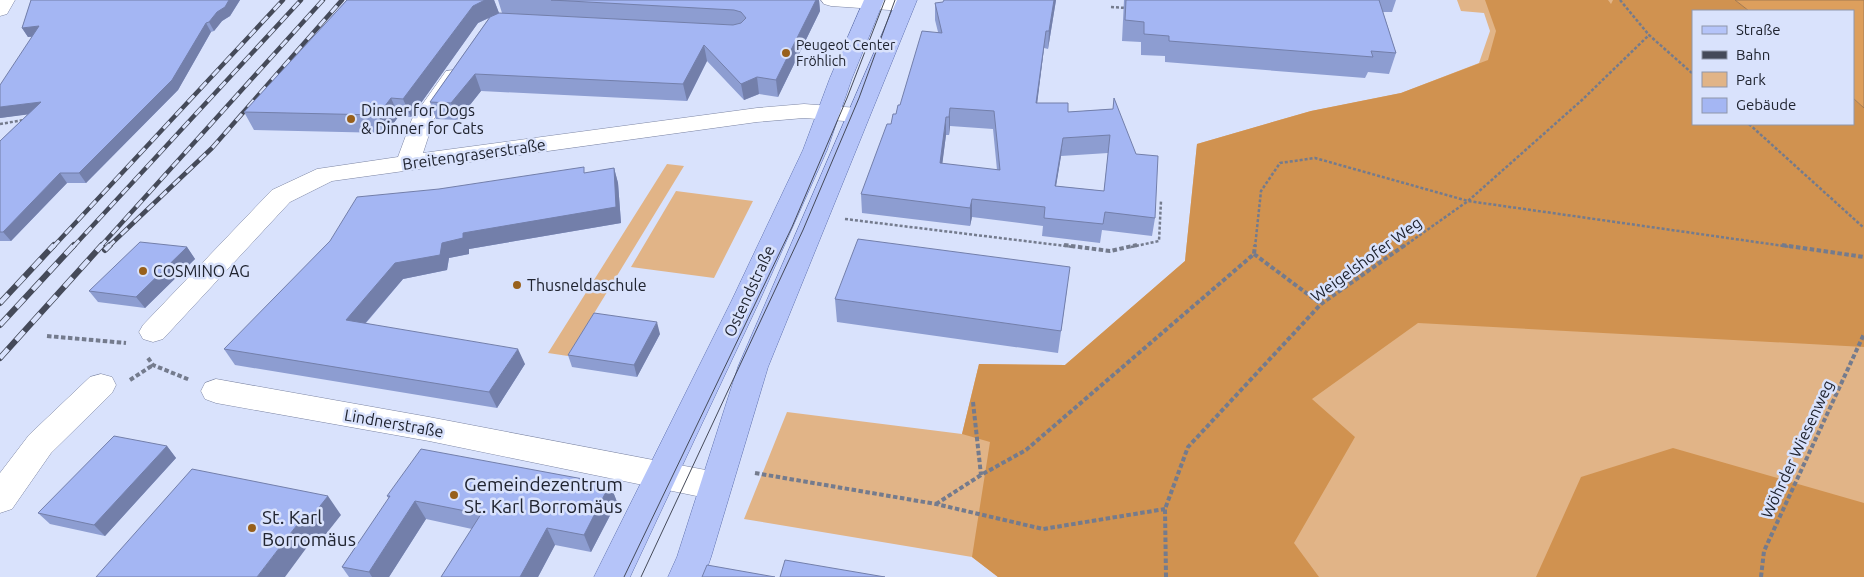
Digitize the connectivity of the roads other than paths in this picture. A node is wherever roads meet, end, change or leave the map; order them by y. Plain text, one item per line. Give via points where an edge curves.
1 (5, 0) edge
2 (832, 0) edge
3 (874, 1) edge
4 (906, 2) edge
5 (0, 10) edge
6 (466, 58) edge
7 (828, 112) junction
8 (858, 115) junction
9 (408, 163) junction
10 (149, 342) road end
11 (101, 385) dead end
12 (216, 391) road end
13 (662, 475) junction
14 (716, 486) junction
15 (0, 500) edge
16 (612, 577) edge
17 (686, 577) edge

1 - 5 street
2 - 3 street
3 - 4 street
3 - 7 main road, Ostendstraße
4 - 8 main road, Ostendstraße
6 - 9 street via 423,119
7 - 8 street, Breitengraserstraße
7 - 9 street, Breitengraserstraße via 785,112 704,121
7 - 13 main road, Ostendstraße via 811,158
8 - 14 main road, Ostendstraße via 753,367
9 - 10 street, Breitengraserstraße via 326,174 281,196
11 - 15 street via 40,444
12 - 13 street, Lindnerstraße
13 - 14 street, Lindnerstraße
13 - 16 main road, Ostendstraße
14 - 17 main road, Ostendstraße

